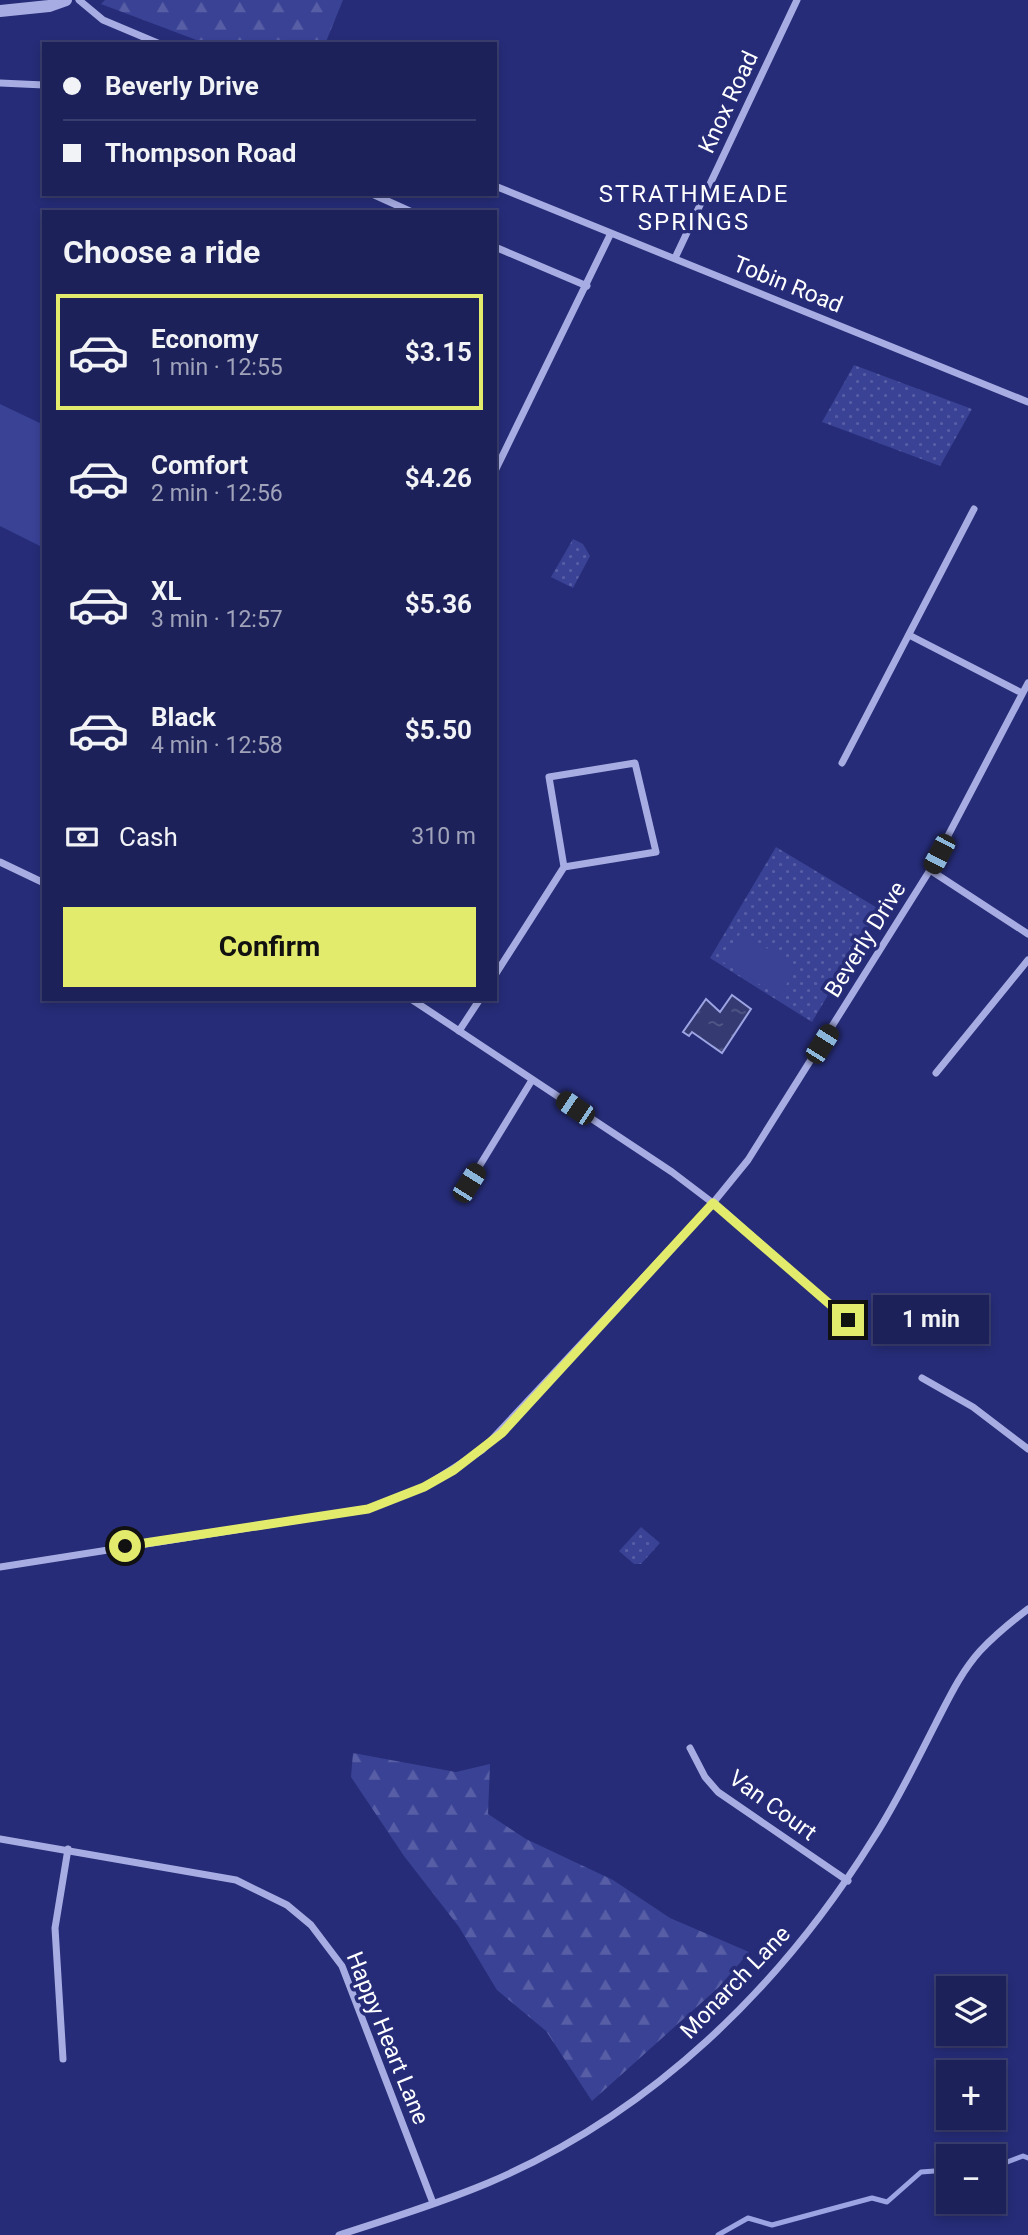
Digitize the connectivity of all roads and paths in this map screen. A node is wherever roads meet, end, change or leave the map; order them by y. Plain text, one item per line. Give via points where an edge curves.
1 (66, 0) edge
2 (79, 0) edge
3 (797, 0) edge
4 (0, 11) edge
5 (155, 42) edge
6 (0, 83) edge
7 (42, 85) edge
8 (497, 187) edge
9 (376, 196) edge
10 (408, 210) edge
11 (610, 235) junction
12 (497, 248) edge
13 (675, 258) junction
14 (587, 286) junction
15 (1028, 402) edge
16 (497, 467) edge
17 (974, 509) dead end
18 (909, 635) junction
19 (1028, 683) edge
20 (1022, 693) junction
21 (842, 763) dead end
22 (0, 862) edge
23 (564, 867) junction
24 (930, 870) junction
25 (42, 882) edge
26 (1028, 934) edge
27 (1028, 960) edge
28 (497, 972) edge
29 (414, 1001) edge
30 (479, 1001) edge
31 (459, 1031) junction
32 (936, 1073) dead end
33 (533, 1080) junction
34 (469, 1183) dead end
35 (713, 1203) junction
36 (848, 1320) dead end
37 (922, 1378) dead end
38 (1028, 1449) edge
39 (0, 1567) edge
40 (1028, 1609) edge
41 (690, 1748) dead end
42 (0, 1839) edge
43 (68, 1849) junction
44 (848, 1881) junction
45 (62, 2059) dead end
46 (433, 2203) junction
47 (338, 2235) edge

1 - 4 street via 40,8
2 - 5 street via 103,20
3 - 13 street, Knox Road
6 - 7 street
8 - 11 street, Tobin Road
9 - 10 street
11 - 13 street, Tobin Road
11 - 14 street
12 - 14 street
13 - 15 street, Tobin Road
14 - 16 street
17 - 18 street
18 - 20 street
18 - 21 street
19 - 20 street, Beverly Drive
20 - 24 street, Beverly Drive
22 - 25 street
23 - 23 street via 549,777 635,763 656,852
23 - 28 street
24 - 26 street
24 - 35 street, Beverly Drive via 748,1160
27 - 32 street
29 - 31 street
30 - 31 street
31 - 33 street
33 - 34 street
33 - 35 street
35 - 36 street
35 - 39 street, Beverly Drive via 502,1433 424,1487 368,1509
37 - 38 street via 973,1407
40 - 44 street, Monarch Lane via 979,1652 958,1681 887,1818
41 - 44 street, Van Court via 718,1791
42 - 43 street, Happy Heart Lane
43 - 45 street via 55,1928
43 - 46 street, Happy Heart Lane via 236,1880 279,1900 311,1925 347,1978
44 - 46 street, Monarch Lane via 763,1988 629,2104 539,2158
46 - 47 street, Monarch Lane

